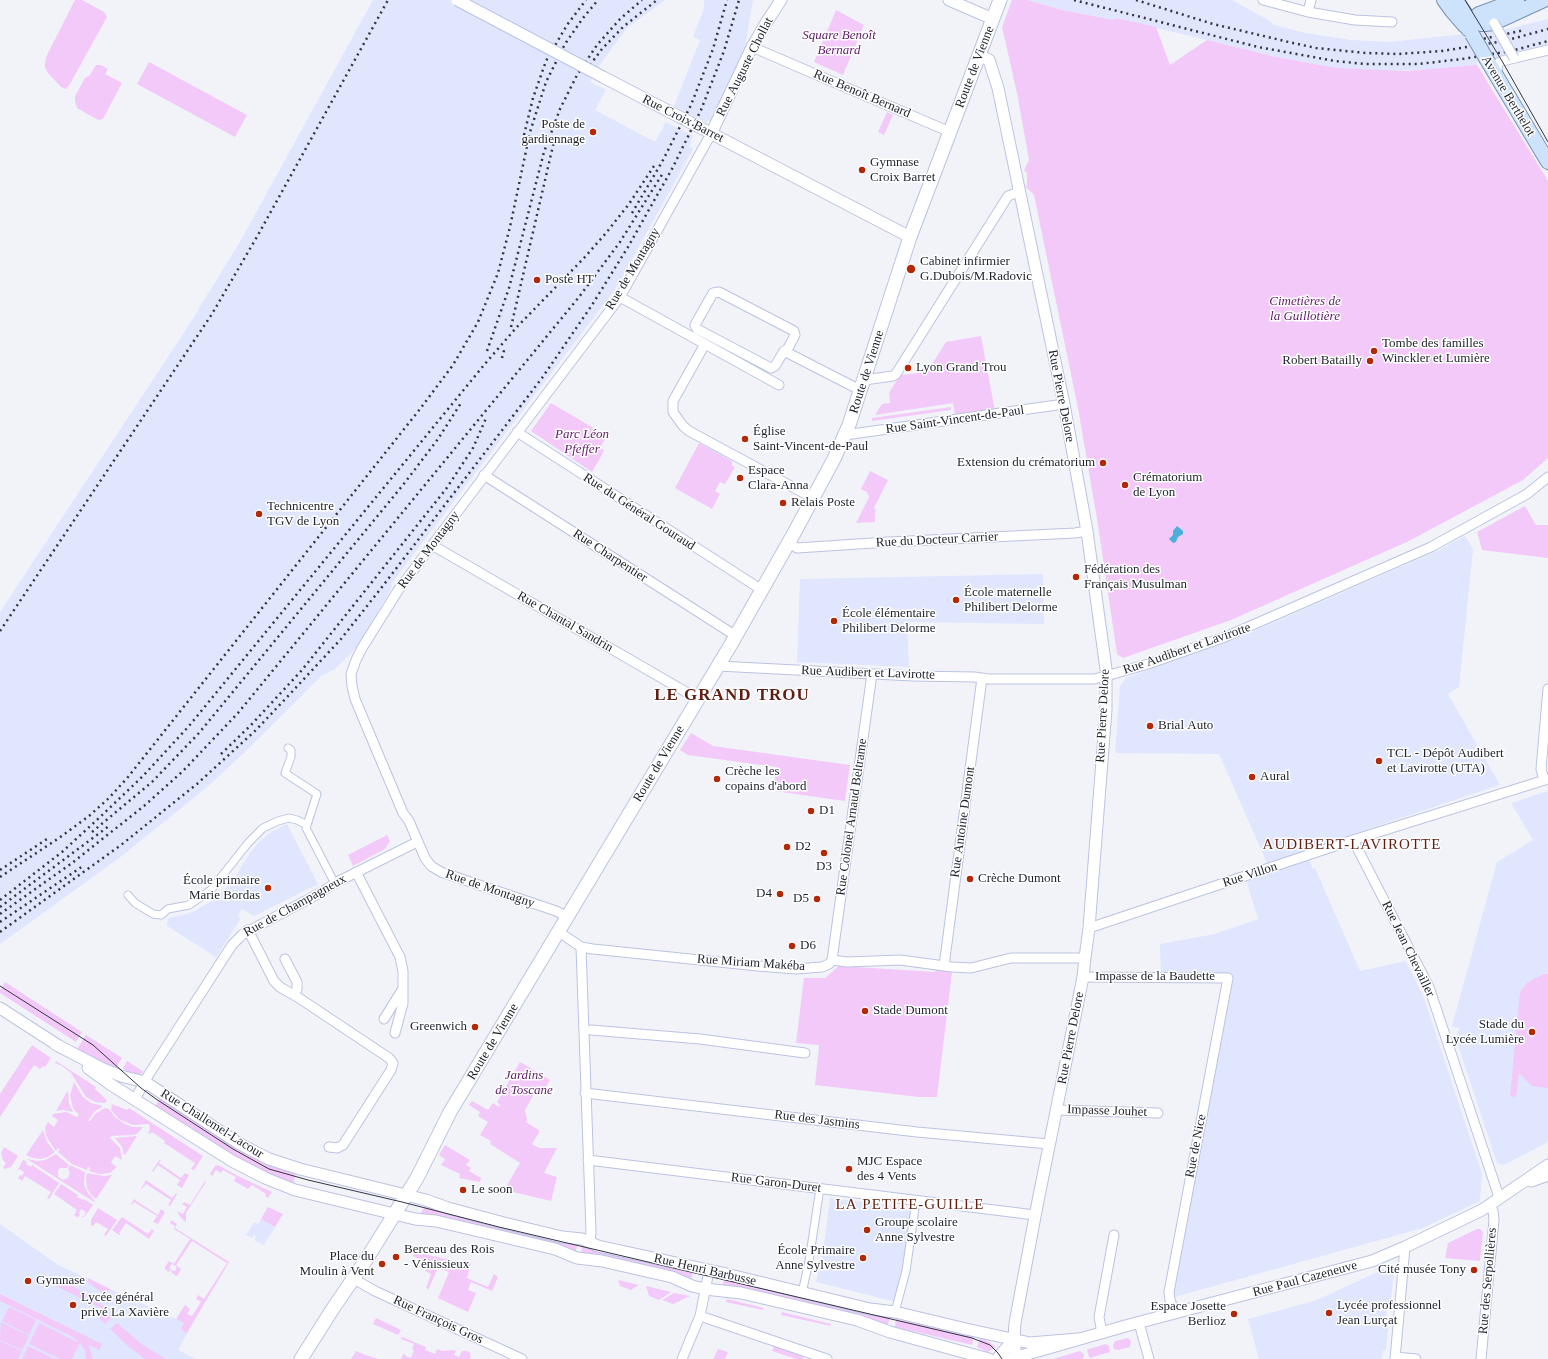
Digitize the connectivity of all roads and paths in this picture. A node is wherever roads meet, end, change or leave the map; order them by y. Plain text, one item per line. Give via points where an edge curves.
1 (457, 0) edge
2 (781, 0) edge
3 (949, 0) edge
4 (1000, 0) edge
5 (1263, 0) edge
6 (1311, 0) edge
7 (1444, 0) edge
8 (1456, 0) edge
9 (1517, 0) edge
10 (1544, 0) edge
11 (1308, 12) junction
12 (993, 19) junction
13 (1392, 22) dead end
14 (1494, 23) junction
15 (1470, 28) junction
16 (752, 47) junction
17 (1548, 50) edge
18 (979, 55) junction
19 (1514, 58) junction
20 (1498, 79) junction
21 (950, 132) junction
22 (711, 134) junction
23 (1548, 162) edge
24 (1018, 183) junction
25 (910, 237) junction
26 (620, 297) junction
27 (704, 344) junction
28 (786, 352) junction
29 (862, 385) junction
30 (779, 386) dead end
31 (1064, 404) junction
32 (517, 432) junction
33 (845, 435) junction
34 (484, 475) junction
35 (1548, 477) edge
36 (813, 498) junction
37 (1087, 531) junction
38 (789, 543) junction
39 (432, 545) junction
40 (762, 590) junction
41 (736, 636) junction
42 (718, 666) junction
43 (872, 674) junction
44 (1106, 676) junction
45 (982, 678) junction
46 (1548, 689) edge
47 (698, 699) junction
48 (288, 748) dead end
49 (1546, 780) edge
50 (307, 825) junction
51 (1354, 840) junction
52 (417, 842) junction
53 (356, 872) junction
54 (332, 878) dead end
55 (128, 895) dead end
56 (568, 917) junction
57 (1089, 928) junction
58 (248, 930) junction
59 (559, 932) junction
60 (580, 947) junction
61 (1086, 958) junction
62 (285, 959) dead end
63 (832, 960) junction
64 (944, 966) junction
65 (1083, 977) junction
66 (1228, 978) joint
67 (404, 987) junction
68 (296, 996) junction
69 (0, 1008) edge
70 (384, 1019) dead end
71 (591, 1030) dead end
72 (395, 1033) dead end
73 (55, 1044) junction
74 (805, 1053) dead end
75 (144, 1082) junction
76 (585, 1093) junction
77 (135, 1099) junction
78 (1056, 1110) junction
79 (1158, 1113) dead end
80 (1049, 1144) junction
81 (330, 1146) dead end
82 (588, 1160) junction
83 (1548, 1173) edge
84 (820, 1188) junction
85 (403, 1194) junction
86 (916, 1201) junction
87 (1495, 1201) junction
88 (391, 1213) junction
89 (1035, 1215) junction
90 (1114, 1235) dead end
91 (590, 1242) junction
92 (1406, 1247) junction
93 (709, 1271) junction
94 (354, 1279) junction
95 (705, 1289) junction
96 (802, 1293) junction
97 (896, 1308) dead end
98 (1175, 1313) junction
99 (700, 1316) junction
100 (1138, 1323) junction
101 (1102, 1333) junction
102 (1014, 1339) junction
103 (1078, 1339) junction
104 (822, 1358) edge
105 (1395, 1358) edge
106 (301, 1359) edge
107 (522, 1359) edge
108 (682, 1359) edge
109 (989, 1359) edge
110 (997, 1359) edge
111 (1014, 1359) edge
112 (1149, 1359) edge
113 (1416, 1359) edge
114 (1481, 1359) edge

1 - 22 street, Rue Croix Barret, bridge
2 - 16 street, Rue Auguste Chollat
3 - 12 street
4 - 12 main road, Route de Vienne
5 - 11 street
6 - 11 street
7 - 15 main road, Avenue Berthelot
8 - 15 main road, Avenue Berthelot via 1467,16
9 - 15 main road via 1479,14
10 - 14 main road
11 - 13 street via 1356,20
12 - 18 main road, Route de Vienne
14 - 15 main road via 1476,24
14 - 19 street, Avenue Berthelot, bridge
15 - 20 main road, Avenue Berthelot, bridge
16 - 21 street, Rue Benoît Bernard
16 - 22 street, Rue Auguste Chollat
17 - 19 street
18 - 21 main road, Route de Vienne
18 - 24 street, Rue Pierre Delore via 989,60 998,88
19 - 20 street via 1498,63
20 - 23 main road, Avenue Berthelot
21 - 25 main road, Route de Vienne
22 - 25 street, Rue Croix Barret
22 - 26 street, Rue de Montagny
24 - 29 street via 1017,193 1008,196 896,374
24 - 31 street, Rue Pierre Delore
25 - 29 main road, Route de Vienne
26 - 27 street
26 - 32 street, Rue de Montagny
27 - 30 street
27 - 36 street via 673,401 673,412 689,431
28 - 28 street via 784,351 771,368 697,329 695,325 714,293 719,292 794,331 795,335
28 - 29 street
29 - 33 main road, Route de Vienne
31 - 33 street, Rue Saint-Vincent-de-Paul
31 - 37 street, Rue Pierre Delore
32 - 34 street, Rue de Montagny
32 - 40 street, Rue du Général Gouraud
33 - 36 main road, Route de Vienne
34 - 39 street, Rue de Montagny
34 - 41 street, Rue Charpentier
35 - 44 street, Rue Audibert et Lavirotte via 1527,494 1431,547 1225,638
36 - 38 main road, Route de Vienne
37 - 38 street, Rue du Docteur Carrier via 797,548
37 - 44 street, Rue Pierre Delore via 1106,660
38 - 40 main road, Route de Vienne
39 - 47 street, Rue Chantal Sandrin
39 - 52 street, Rue de Montagny via 382,616 362,648 351,674 355,699
40 - 41 main road, Route de Vienne
41 - 42 main road, Route de Vienne
42 - 43 street, Rue Audibert et Lavirotte
42 - 47 main road, Route de Vienne
43 - 45 street, Rue Audibert et Lavirotte
43 - 63 street, Rue Colonel Arnaud Beltrame
44 - 45 street, Rue Audibert et Lavirotte via 1094,679
44 - 57 street, Rue Pierre Delore via 1106,709
45 - 64 street, Rue Antoine Dumont
46 - 49 street via 1541,769
47 - 56 main road, Route de Vienne
48 - 50 street via 291,750 291,757 285,773 317,794
49 - 51 street, Rue Villon
50 - 54 street via 306,828
50 - 55 street via 289,818 264,828 248,843 211,890 189,905 168,910 161,915 153,914 135,903
51 - 57 street, Rue Villon
51 - 87 street, Rue Jean Chevailler via 1429,987
52 - 53 street, Rue de Champagneux
52 - 56 street, Rue de Montagny via 431,866 441,872
53 - 58 street, Rue de Champagneux
53 - 67 street via 400,957
56 - 59 main road, Route de Vienne
57 - 61 street, Rue Pierre Delore
58 - 68 street via 274,981
58 - 75 street, Rue de Champagneux via 232,945
59 - 60 street
59 - 85 main road, Route de Vienne via 450,1112 422,1169
60 - 63 street, Rue Miriam Makéba via 796,969 822,967
60 - 76 street
61 - 64 street, Rue Miriam Makéba via 1011,958 971,968
61 - 65 street, Rue Pierre Delore
62 - 68 street via 297,982
63 - 64 street, Rue Miriam Makéba via 900,960
65 - 66 street, Impasse de la Baudette
65 - 78 street, Rue Pierre Delore
66 - 98 street, Rue de Nice via 1169,1292
67 - 70 street
67 - 72 street via 403,1003
68 - 81 street via 389,1058 392,1064 391,1070 343,1145 337,1148
69 - 73 street, Rue Challemel-Lacour
71 - 74 street via 700,1039
73 - 75 street, Rue Challemel-Lacour via 101,1068
73 - 77 street, Rue Challemel-Lacour
75 - 77 street, Rue de Champagneux
75 - 85 street, Rue Challemel-Lacour via 238,1143 269,1159
76 - 80 street, Rue des Jasmins via 917,1132
76 - 82 street
77 - 88 street, Rue Challemel-Lacour via 232,1161 265,1178 295,1190
78 - 79 street, Impasse Jouhet
78 - 80 street, Rue Pierre Delore
80 - 89 street, Rue Pierre Delore
82 - 84 street, Rue Garon-Duret
82 - 91 street
83 - 87 street, Rue Paul Cazeneuve via 1520,1185
84 - 86 street, Rue Garon-Duret
84 - 96 street
85 - 88 main road, Route de Vienne
85 - 91 street, Rue Henri Barbusse via 504,1223
86 - 89 street, Rue Garon-Duret
86 - 97 street via 906,1271
87 - 92 street, Rue Paul Cazeneuve via 1482,1210
87 - 114 street, Rue des Serpollières
88 - 94 main road, Route de Vienne
88 - 95 street, Rue Henri Barbusse via 436,1221 555,1250 577,1258 672,1277
89 - 102 street, Rue Pierre Delore
90 - 101 street via 1100,1317
91 - 93 street, Rue Henri Barbusse
92 - 98 street, Rue Paul Cazeneuve via 1372,1261
92 - 105 street
93 - 95 street
93 - 96 street, Rue Henri Barbusse
94 - 106 main road, Route de Vienne
94 - 107 street, Rue François Gros
95 - 99 street
95 - 109 street, Rue Henri Barbusse via 741,1293 857,1320 890,1332
96 - 102 street, Rue Henri Barbusse
98 - 100 street, Rue Paul Cazeneuve
99 - 104 street
99 - 108 street
100 - 101 street, Rue Paul Cazeneuve
100 - 112 street
101 - 103 street, Rue Paul Cazeneuve
102 - 103 street, Rue Paul Cazeneuve via 1030,1343
102 - 110 street
102 - 111 street, Rue Pierre Delore
103 - 111 street, Rue Paul Cazeneuve
105 - 113 street

